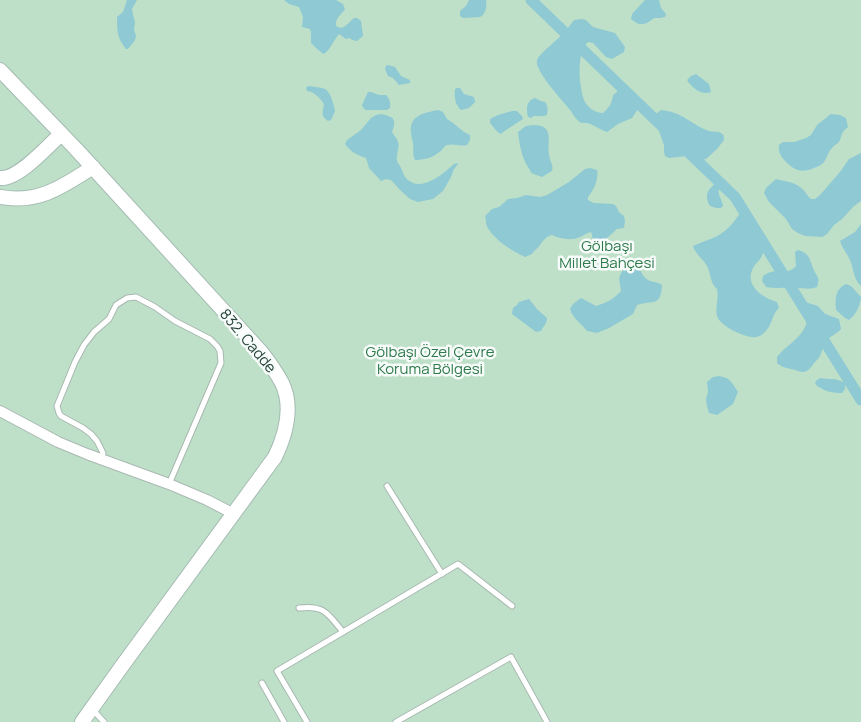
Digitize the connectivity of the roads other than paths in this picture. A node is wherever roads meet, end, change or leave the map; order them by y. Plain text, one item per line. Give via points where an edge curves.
1 (0, 70) edge
2 (61, 134) junction
3 (93, 167) junction
4 (0, 178) edge
5 (0, 197) edge
6 (0, 411) edge
7 (101, 459) junction
8 (169, 484) junction
9 (387, 486) dead end
10 (234, 514) junction
11 (442, 574) junction
12 (512, 606) dead end
13 (300, 608) dead end
14 (343, 632) junction
15 (262, 682) dead end
16 (92, 708) junction
17 (82, 722) edge
18 (104, 722) edge
19 (284, 722) edge
20 (307, 722) edge
21 (396, 722) edge
22 (547, 722) edge

1 - 2 street, 832. Cadde
2 - 3 street, 832. Cadde
2 - 4 street via 20,171
3 - 5 street via 46,194 25,199
3 - 10 street, 832. Cadde via 262,353 282,385 287,418 281,444 268,468
6 - 7 street via 58,442
7 - 8 street
7 - 8 lane via 103,453 97,441 83,428 61,416 57,406 84,345 116,305 136,297 210,339 218,346 221,355 221,363
8 - 10 street
9 - 11 lane
10 - 16 street, 832. Cadde
11 - 12 lane via 458,564
11 - 14 lane
13 - 14 lane via 312,606 321,609
14 - 20 lane via 277,671
15 - 19 lane
16 - 17 street, 832. Cadde
16 - 18 lane
21 - 22 lane via 511,657

